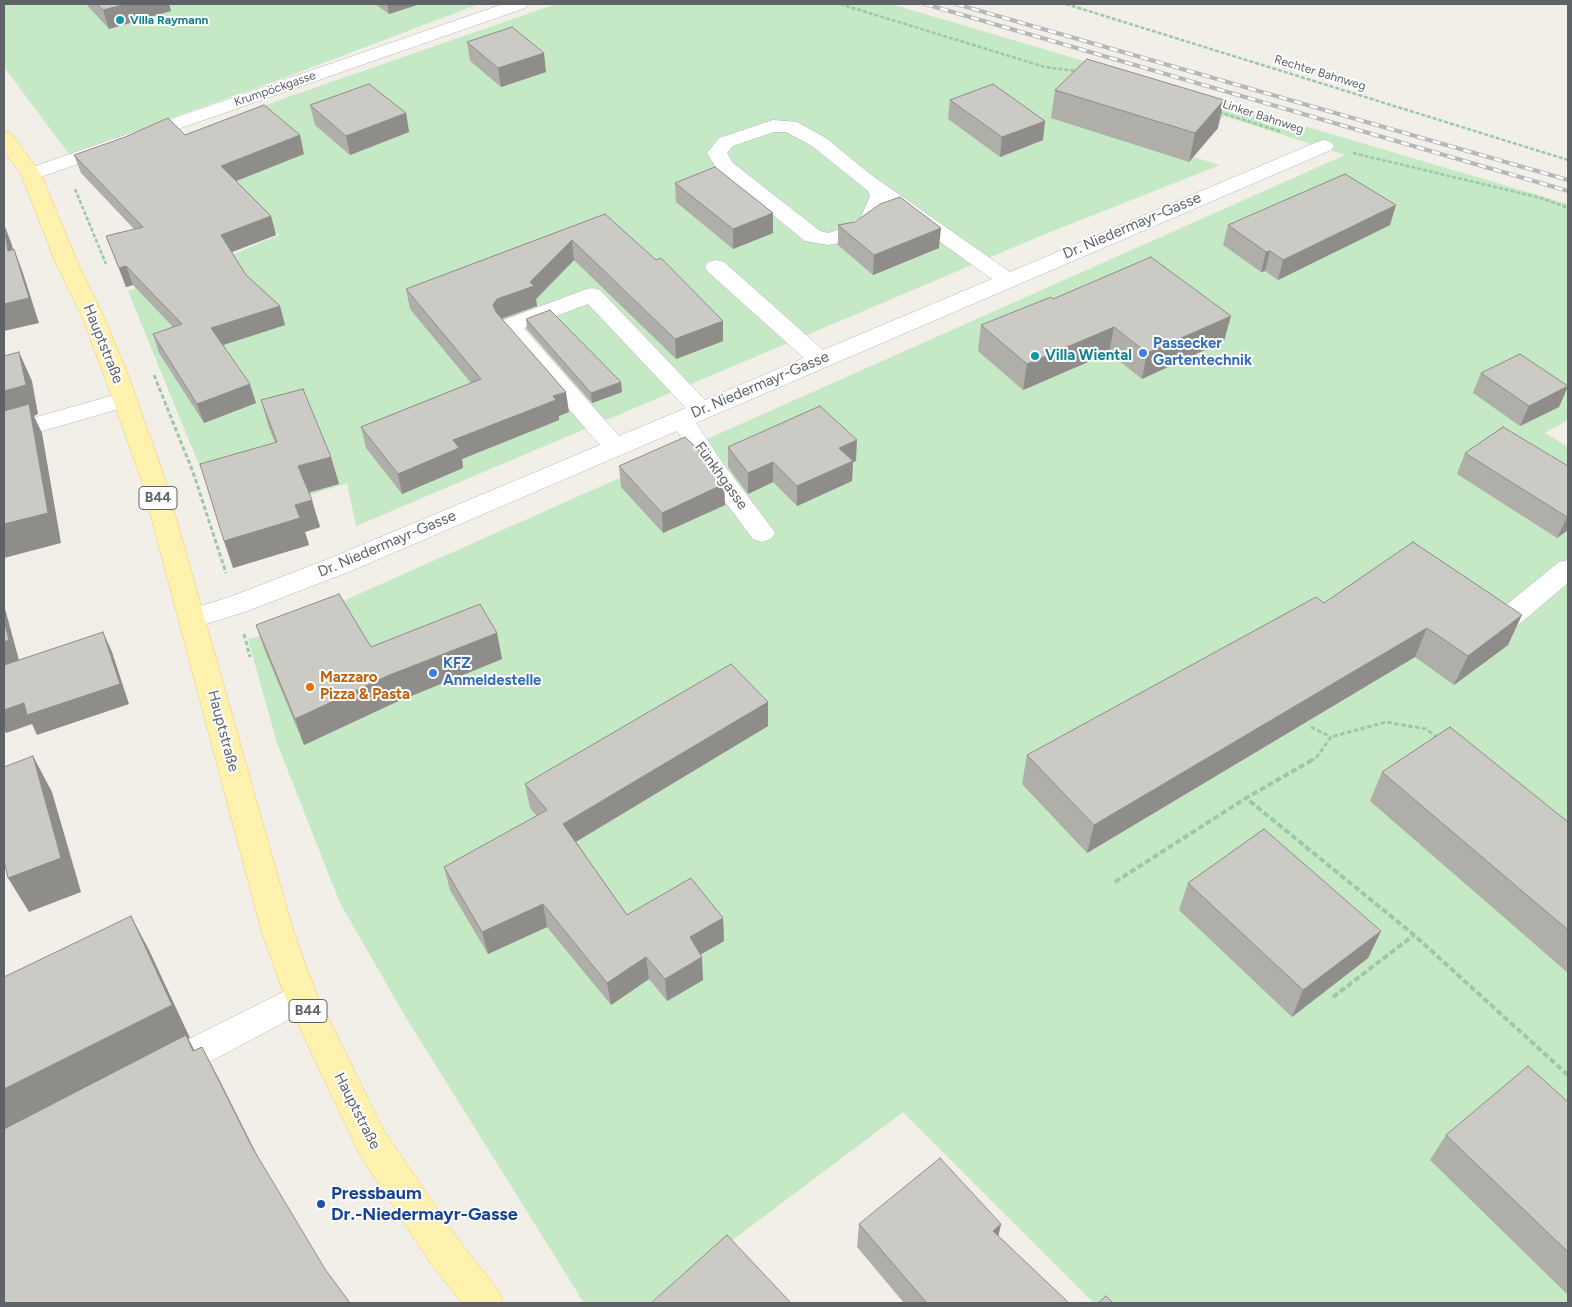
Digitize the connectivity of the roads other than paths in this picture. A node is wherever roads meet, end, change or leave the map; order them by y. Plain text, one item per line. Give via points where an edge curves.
1 (519, 4) edge
2 (4, 137) edge
3 (1324, 146) road end
4 (31, 174) junction
5 (878, 188) junction
6 (905, 206) junction
7 (875, 211) junction
8 (716, 267) dead end
9 (1006, 280) junction
10 (820, 360) junction
11 (125, 400) junction
12 (691, 414) junction
13 (4, 434) edge
14 (615, 447) junction
15 (762, 533) dead end
16 (1568, 569) edge
17 (193, 618) junction
18 (1500, 625) edge
19 (301, 997) junction
20 (144, 1079) edge
21 (485, 1303) edge

1 - 4 street, Krumpöckgasse
2 - 4 main road, Hauptstraße / B44
3 - 9 street, Dr. Niedermayr-Gasse
4 - 11 main road, Hauptstraße / B44
5 - 6 street
5 - 7 street via 880,196
5 - 7 street via 818,142 790,126 774,126 750,133 726,142 716,153 725,168 813,236 829,239 845,235 870,221
6 - 7 street
6 - 9 street
8 - 10 street
9 - 10 street, Dr. Niedermayr-Gasse
10 - 12 street, Dr. Niedermayr-Gasse
11 - 13 street
11 - 17 main road, Hauptstraße / B44 via 153,479
12 - 14 street, Dr. Niedermayr-Gasse
12 - 14 street, Fünkhgasse via 592,295 509,326
12 - 15 street, Fünkhgasse via 714,468
14 - 17 street, Dr. Niedermayr-Gasse via 342,564
16 - 18 street
17 - 19 main road, Hauptstraße / B44 via 278,933
19 - 20 street
19 - 21 main road, Hauptstraße / B44 via 372,1143 444,1251

